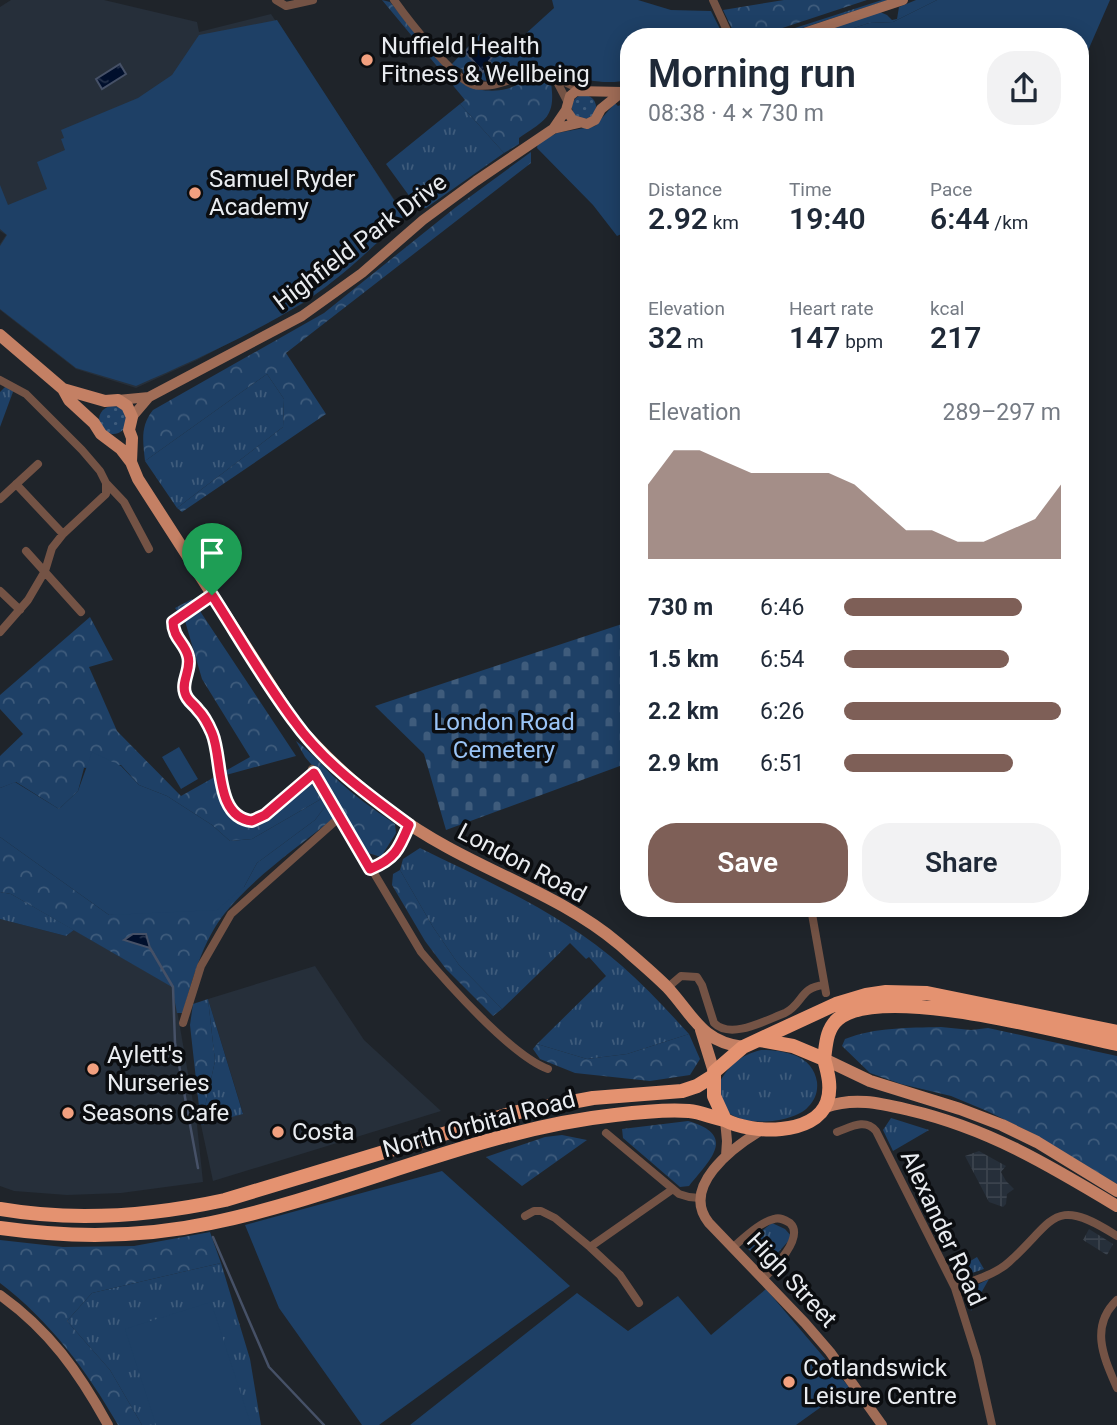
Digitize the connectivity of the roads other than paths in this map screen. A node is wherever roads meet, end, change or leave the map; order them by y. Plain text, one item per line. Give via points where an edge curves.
1 (276, 0) edge
2 (313, 0) edge
3 (394, 0) edge
4 (713, 0) edge
5 (902, 0) edge
6 (726, 28) edge
7 (819, 28) edge
8 (556, 80) junction
9 (581, 90) junction
10 (620, 91) edge
11 (596, 93) junction
12 (620, 95) edge
13 (566, 105) junction
14 (601, 109) junction
15 (579, 123) junction
16 (553, 129) junction
17 (0, 335) edge
18 (0, 380) edge
19 (63, 389) junction
20 (149, 397) junction
21 (111, 401) junction
22 (94, 423) junction
23 (131, 423) junction
24 (107, 438) junction
25 (131, 462) junction
26 (38, 464) dead end
27 (106, 483) junction
28 (16, 484) junction
29 (0, 499) edge
30 (63, 534) junction
31 (149, 549) dead end
32 (26, 551) dead end
33 (46, 571) junction
34 (0, 591) edge
35 (212, 595) junction
36 (20, 610) junction
37 (81, 612) dead end
38 (0, 632) edge
39 (341, 816) junction
40 (409, 825) junction
41 (370, 869) junction
42 (813, 917) edge
43 (667, 988) junction
44 (183, 1023) dead end
45 (701, 1030) junction
46 (1117, 1032) edge
47 (760, 1040) junction
48 (1117, 1044) edge
49 (743, 1047) junction
50 (824, 1059) junction
51 (548, 1069) dead end
52 (714, 1074) junction
53 (825, 1107) junction
54 (725, 1120) junction
55 (760, 1130) junction
56 (837, 1132) dead end
57 (606, 1133) dead end
58 (726, 1156) junction
59 (673, 1189) junction
60 (1117, 1191) edge
61 (700, 1198) junction
62 (1117, 1206) edge
63 (0, 1209) edge
64 (525, 1216) dead end
65 (0, 1228) edge
66 (1117, 1236) edge
67 (590, 1247) junction
68 (733, 1247) junction
69 (764, 1278) junction
70 (955, 1288) junction
71 (0, 1295) edge
72 (1117, 1300) edge
73 (639, 1303) dead end
74 (1117, 1388) edge
75 (108, 1425) edge
76 (881, 1425) edge
77 (992, 1425) edge

1 - 2 street via 286,6
3 - 8 street via 456,75 470,85 502,85 535,74
4 - 6 street
5 - 7 street
8 - 9 street
8 - 13 street
9 - 11 street, Highfield Park Drive
9 - 13 street, Highfield Park Drive
10 - 11 street, Highfield Park Drive
11 - 14 street
12 - 14 street, Highfield Park Drive
13 - 15 street via 568,116
13 - 16 street, Highfield Park Drive
14 - 15 street, Highfield Park Drive via 594,120
15 - 16 street, Highfield Park Drive
16 - 20 street, Highfield Park Drive via 423,220 320,305
17 - 19 main road, London Road
18 - 27 street via 26,394 100,471
19 - 21 main road, London Road
19 - 22 main road, London Road
20 - 21 street, Highfield Park Drive
20 - 23 street, Highfield Park Drive
21 - 22 main road via 97,408
21 - 23 main road via 127,406
22 - 24 main road, London Road
23 - 24 main road via 119,437
23 - 25 main road, London Road
24 - 25 main road, London Road
25 - 35 main road, London Road
26 - 28 street
27 - 30 street via 106,494
27 - 31 street via 124,502
28 - 29 street
28 - 30 street
30 - 33 street via 52,548
32 - 33 street
33 - 36 street
33 - 37 street
34 - 36 street
35 - 39 street via 173,622 173,630 188,654 185,695 213,735 227,801 237,815 252,821 265,815 313,771
35 - 40 main road, London Road via 295,723 327,759
36 - 38 street
39 - 41 street
39 - 44 street via 231,914 201,966
40 - 41 street via 393,857
40 - 43 main road, London Road via 568,908 613,939
41 - 51 street via 415,944 438,972 534,1064
42 - 43 street via 825,989 810,987 785,1013 729,1031 714,1023 697,977 681,976
43 - 45 main road, London Road
45 - 49 main road, London Road via 726,1045
45 - 52 main road, London Road
46 - 47 highway via 927,993 886,992 836,1004
47 - 49 highway
47 - 50 highway via 793,1046
48 - 50 highway via 950,1009 904,1005 859,1010 839,1018 830,1030
49 - 52 highway
50 - 53 highway via 829,1081
50 - 60 main road via 870,1081 1002,1125
52 - 54 highway via 715,1102
52 - 63 highway, North Orbital Road via 682,1091 593,1098 513,1113 182,1209 74,1217
53 - 55 highway via 804,1123
53 - 62 main road via 868,1101 968,1126 1015,1147
54 - 55 highway
54 - 58 street
54 - 65 highway, North Orbital Road via 682,1111 560,1122 265,1209 180,1229 97,1236
55 - 58 street
56 - 70 street, Alexander Road via 862,1124 876,1131
57 - 59 street
58 - 61 street via 705,1182
59 - 61 street
59 - 67 street
61 - 68 street, High Street via 703,1215
64 - 67 street via 538,1210 547,1214
66 - 70 street via 1083,1217 1059,1216 1047,1222 1002,1268
67 - 73 street via 620,1275
68 - 69 street, High Street
68 - 69 street via 772,1219 791,1225 792,1243
69 - 76 street, High Street via 830,1352
70 - 77 street, Alexander Road
71 - 75 street via 52,1340
72 - 74 street via 1106,1315 1100,1340

